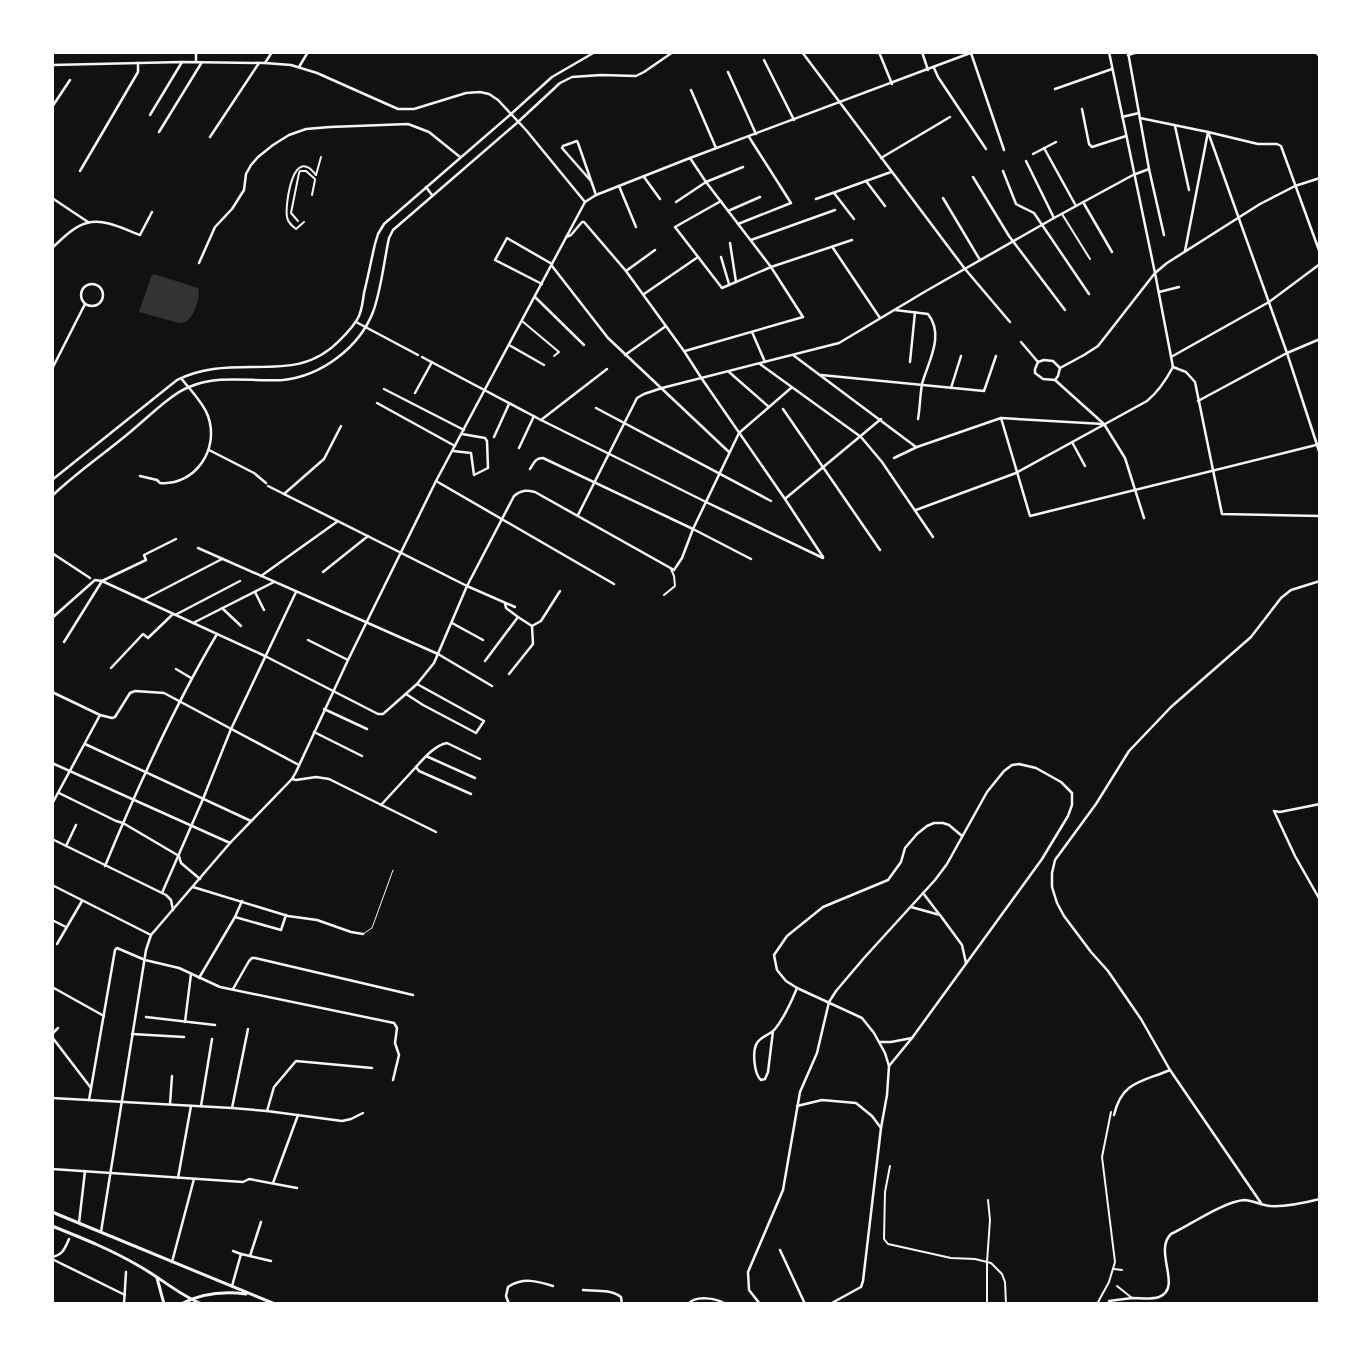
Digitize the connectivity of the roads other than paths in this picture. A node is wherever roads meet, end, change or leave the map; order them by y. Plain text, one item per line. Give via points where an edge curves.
1 (196, 52) edge
2 (272, 52) edge
3 (308, 52) edge
4 (595, 52) edge
5 (673, 52) edge
6 (802, 52) edge
7 (879, 52) edge
8 (922, 52) edge
9 (1109, 52) edge
10 (1138, 52) edge
11 (1316, 52) edge
12 (972, 53) edge
13 (964, 54) edge
14 (1128, 54) edge
15 (1320, 57) edge
16 (764, 60) dead end
17 (182, 62) junction
18 (196, 62) junction
19 (202, 62) junction
20 (138, 63) junction
21 (260, 63) junction
22 (265, 63) junction
23 (52, 65) edge
24 (299, 67) junction
25 (934, 68) junction
26 (1112, 69) junction
27 (928, 70) junction
28 (728, 72) dead end
29 (70, 80) dead end
30 (892, 84) junction
31 (1055, 89) dead end
32 (691, 90) dead end
33 (840, 102) junction
34 (52, 108) edge
35 (1082, 109) dead end
36 (510, 114) junction
37 (1139, 114) junction
38 (150, 115) dead end
39 (950, 117) dead end
40 (1122, 117) junction
41 (1140, 118) junction
42 (794, 120) junction
43 (518, 122) junction
44 (1175, 126) junction
45 (159, 132) dead end
46 (1208, 132) junction
47 (756, 134) junction
48 (1126, 136) junction
49 (210, 137) dead end
50 (749, 137) junction
51 (1056, 142) dead end
52 (716, 148) junction
53 (1044, 148) junction
54 (986, 149) dead end
55 (1004, 150) dead end
56 (1033, 154) dead end
57 (321, 157) dead end
58 (460, 157) junction
59 (690, 158) junction
60 (881, 158) junction
61 (1026, 161) dead end
62 (743, 167) dead end
63 (1148, 169) junction
64 (80, 171) dead end
65 (891, 172) junction
66 (1004, 172) dead end
67 (316, 175) junction
68 (1134, 175) junction
69 (644, 177) junction
70 (973, 177) dead end
71 (1320, 178) edge
72 (315, 179) junction
73 (591, 181) junction
74 (866, 181) junction
75 (706, 182) junction
76 (619, 186) junction
77 (1295, 186) junction
78 (426, 187) junction
79 (1189, 190) dead end
80 (834, 193) junction
81 (312, 195) dead end
82 (432, 195) junction
83 (596, 195) junction
84 (52, 198) edge
85 (760, 198) dead end
86 (943, 198) dead end
87 (660, 199) dead end
88 (816, 199) dead end
89 (585, 202) junction
90 (676, 202) dead end
91 (721, 202) junction
92 (1084, 202) junction
93 (885, 206) dead end
94 (1076, 206) junction
95 (835, 210) dead end
96 (728, 211) junction
97 (152, 212) dead end
98 (1062, 214) junction
99 (1238, 217) junction
100 (1054, 218) junction
101 (854, 219) dead end
102 (88, 222) junction
103 (298, 222) dead end
104 (304, 222) dead end
105 (738, 224) junction
106 (1042, 225) junction
107 (636, 227) dead end
108 (1164, 235) dead end
109 (565, 238) junction
110 (751, 240) junction
111 (852, 240) dead end
112 (1013, 241) junction
113 (730, 244) dead end
114 (52, 248) edge
115 (833, 248) junction
116 (655, 250) dead end
117 (1185, 251) junction
118 (1112, 252) dead end
119 (1320, 253) edge
120 (698, 257) junction
121 (721, 257) dead end
122 (1090, 259) dead end
123 (980, 260) junction
124 (199, 264) dead end
125 (1320, 264) edge
126 (552, 265) junction
127 (772, 267) junction
128 (965, 268) junction
129 (626, 271) junction
130 (1155, 273) junction
131 (736, 282) junction
132 (542, 284) junction
133 (729, 284) junction
134 (1179, 287) dead end
135 (1159, 292) junction
136 (644, 294) junction
137 (1089, 294) dead end
138 (535, 297) junction
139 (1269, 302) junction
140 (85, 304) junction
141 (895, 310) junction
142 (1065, 310) dead end
143 (914, 312) junction
144 (880, 318) junction
145 (521, 321) junction
146 (356, 322) junction
147 (1010, 322) dead end
148 (666, 326) junction
149 (365, 327) junction
150 (752, 332) junction
151 (1320, 339) edge
152 (1021, 342) dead end
153 (509, 345) junction
154 (584, 345) dead end
155 (684, 351) junction
156 (1287, 353) junction
157 (418, 355) dead end
158 (626, 355) junction
159 (793, 355) junction
160 (554, 356) dead end
161 (960, 356) dead end
162 (996, 356) dead end
163 (422, 357) dead end
164 (1171, 357) junction
165 (432, 362) junction
166 (765, 362) junction
167 (910, 362) dead end
168 (1038, 362) junction
169 (760, 364) junction
170 (544, 365) dead end
171 (1172, 367) junction
172 (1060, 368) junction
173 (52, 369) edge
174 (607, 369) dead end
175 (728, 372) junction
176 (821, 375) junction
177 (181, 378) junction
178 (702, 379) junction
179 (1055, 380) junction
180 (922, 386) junction
181 (187, 387) junction
182 (662, 388) junction
183 (791, 388) junction
184 (951, 388) junction
185 (384, 389) dead end
186 (485, 391) junction
187 (415, 393) dead end
188 (1198, 401) junction
189 (377, 403) dead end
190 (510, 404) junction
191 (769, 407) junction
192 (596, 408) dead end
193 (783, 409) dead end
194 (534, 416) junction
195 (1001, 418) junction
196 (881, 419) junction
197 (918, 419) dead end
198 (541, 420) junction
199 (624, 422) junction
200 (1104, 424) junction
201 (341, 426) dead end
202 (464, 430) junction
203 (739, 433) junction
204 (462, 434) junction
205 (494, 437) dead end
206 (861, 437) junction
207 (1072, 442) junction
208 (1318, 445) edge
209 (456, 446) junction
210 (917, 447) junction
211 (519, 448) dead end
212 (209, 450) junction
213 (453, 451) junction
214 (730, 452) junction
215 (609, 453) junction
216 (1320, 454) edge
217 (894, 458) dead end
218 (1085, 466) dead end
219 (824, 467) junction
220 (530, 469) dead end
221 (1213, 470) junction
222 (1016, 473) junction
223 (719, 474) junction
224 (140, 476) dead end
225 (52, 480) edge
226 (436, 481) junction
227 (594, 482) junction
228 (1136, 489) junction
229 (284, 494) junction
230 (52, 496) edge
231 (785, 499) junction
232 (771, 501) dead end
233 (706, 502) junction
234 (916, 510) junction
235 (578, 515) junction
236 (1320, 516) edge
237 (1144, 518) dead end
238 (502, 520) junction
239 (338, 521) junction
240 (693, 529) junction
241 (368, 536) junction
242 (934, 537) dead end
243 (176, 539) dead end
244 (198, 548) dead end
245 (880, 550) dead end
246 (400, 552) junction
247 (52, 553) edge
248 (222, 559) junction
249 (751, 559) dead end
250 (671, 569) junction
251 (323, 572) dead end
252 (261, 576) junction
253 (90, 578) dead end
254 (102, 581) junction
255 (240, 581) dead end
256 (1320, 581) edge
257 (274, 582) junction
258 (614, 584) dead end
259 (467, 586) junction
260 (560, 591) dead end
261 (255, 592) junction
262 (296, 592) junction
263 (664, 595) dead end
264 (143, 600) junction
265 (505, 603) junction
266 (515, 607) dead end
267 (222, 608) junction
268 (264, 610) dead end
269 (174, 615) junction
270 (518, 616) junction
271 (52, 618) edge
272 (366, 622) junction
273 (193, 623) junction
274 (452, 623) junction
275 (241, 626) dead end
276 (532, 626) junction
277 (217, 634) junction
278 (308, 640) dead end
279 (483, 640) dead end
280 (64, 642) dead end
281 (438, 654) junction
282 (265, 656) junction
283 (348, 660) junction
284 (485, 661) dead end
285 (111, 668) dead end
286 (176, 669) dead end
287 (509, 674) dead end
288 (191, 678) junction
289 (417, 684) junction
290 (492, 686) dead end
291 (333, 691) junction
292 (52, 692) edge
293 (406, 694) junction
294 (180, 701) junction
295 (324, 709) junction
296 (100, 715) junction
297 (231, 729) junction
298 (367, 729) dead end
299 (314, 732) junction
300 (85, 744) junction
301 (362, 756) dead end
302 (426, 756) junction
303 (480, 759) dead end
304 (52, 763) edge
305 (299, 765) junction
306 (416, 767) junction
307 (71, 771) junction
308 (146, 772) junction
309 (292, 778) junction
310 (475, 778) dead end
311 (58, 793) junction
312 (471, 794) dead end
313 (134, 799) junction
314 (203, 800) junction
315 (52, 804) edge
316 (1320, 804) edge
317 (381, 805) junction
318 (251, 821) junction
319 (123, 823) junction
320 (76, 825) dead end
321 (192, 825) junction
322 (436, 832) dead end
323 (962, 836) junction
324 (52, 839) edge
325 (230, 843) junction
326 (66, 846) junction
327 (179, 856) junction
328 (106, 866) junction
329 (393, 870) dead end
330 (200, 879) junction
331 (54, 885) edge
332 (193, 887) junction
333 (52, 890) edge
334 (162, 893) junction
335 (923, 893) junction
336 (1320, 900) edge
337 (82, 901) junction
338 (242, 902) junction
339 (910, 907) junction
340 (173, 910) junction
341 (286, 915) junction
342 (940, 915) junction
343 (235, 917) junction
344 (52, 920) edge
345 (66, 927) junction
346 (363, 934) joint
347 (151, 935) junction
348 (57, 944) dead end
349 (145, 960) junction
350 (966, 963) junction
351 (191, 974) junction
352 (199, 978) junction
353 (52, 987) edge
354 (798, 988) junction
355 (233, 989) junction
356 (413, 995) dead end
357 (829, 1002) junction
358 (104, 1016) junction
359 (146, 1017) dead end
360 (185, 1022) junction
361 (215, 1025) dead end
362 (58, 1028) dead end
363 (248, 1029) dead end
364 (773, 1031) junction
365 (132, 1034) junction
366 (52, 1036) edge
367 (184, 1036) dead end
368 (912, 1038) junction
369 (212, 1039) dead end
370 (879, 1042) junction
371 (889, 1066) junction
372 (372, 1068) dead end
373 (1170, 1070) junction
374 (172, 1076) dead end
375 (394, 1080) dead end
376 (91, 1088) junction
377 (52, 1098) edge
378 (90, 1100) junction
379 (121, 1102) junction
380 (170, 1104) junction
381 (191, 1106) junction
382 (202, 1106) junction
383 (797, 1106) junction
384 (232, 1108) junction
385 (268, 1111) junction
386 (1111, 1112) dead end
387 (363, 1113) dead end
388 (298, 1115) junction
389 (1114, 1115) dead end
390 (881, 1128) junction
391 (52, 1168) edge
392 (85, 1171) junction
393 (110, 1173) junction
394 (888, 1174) dead end
395 (178, 1178) junction
396 (194, 1180) junction
397 (273, 1183) junction
398 (297, 1188) dead end
399 (1320, 1199) edge
400 (988, 1200) dead end
401 (1262, 1205) junction
402 (52, 1212) edge
403 (261, 1222) dead end
404 (79, 1223) junction
405 (52, 1226) edge
406 (101, 1232) junction
407 (69, 1239) dead end
408 (780, 1250) dead end
409 (233, 1252) dead end
410 (241, 1254) junction
411 (250, 1256) junction
412 (52, 1258) edge
413 (271, 1261) dead end
414 (172, 1262) junction
415 (987, 1262) junction
416 (1114, 1269) junction
417 (1122, 1270) dead end
418 (126, 1272) dead end
419 (157, 1278) junction
420 (232, 1286) junction
421 (553, 1286) dead end
422 (1116, 1286) dead end
423 (583, 1290) dead end
424 (125, 1295) junction
425 (253, 1295) junction
426 (1132, 1298) junction
427 (190, 1299) junction
428 (1109, 1300) dead end
429 (124, 1304) edge
430 (164, 1304) edge
431 (181, 1304) edge
432 (195, 1304) edge
433 (202, 1304) edge
434 (275, 1304) edge
435 (509, 1304) edge
436 (622, 1304) edge
437 (688, 1304) edge
438 (726, 1304) edge
439 (760, 1304) edge
440 (805, 1304) edge
441 (830, 1304) edge
442 (987, 1304) edge
443 (1006, 1304) edge
444 (1097, 1304) edge

1 - 18 street
2 - 22 street
3 - 24 street
4 - 36 street via 552,77
5 - 43 street via 636,76 572,76
6 - 33 street
7 - 30 street
8 - 27 street
9 - 26 street
10 - 14 street
11 - 15 street
12 - 13 street
12 - 55 street
13 - 25 street
14 - 37 street
16 - 42 street
17 - 18 street
17 - 20 street
17 - 38 street
18 - 19 street
19 - 21 street
19 - 45 street
20 - 23 street
20 - 64 street via 138,72
21 - 22 street
21 - 49 street
22 - 24 street
24 - 36 street via 398,109 414,108 474,91 489,94
25 - 27 street
25 - 54 street
26 - 31 street
26 - 40 street
27 - 30 street
28 - 47 street
29 - 34 street
30 - 33 street
32 - 52 street
33 - 42 street
33 - 60 street
35 - 48 street via 1092,147
36 - 43 street
36 - 58 street
37 - 40 street
37 - 41 street
39 - 60 street
40 - 48 street
41 - 44 street
41 - 63 street
42 - 47 street
43 - 82 street
43 - 89 street
44 - 46 street
44 - 79 street
46 - 77 street via 1252,143 1277,144
46 - 99 street
46 - 117 street
47 - 50 street
48 - 68 street
50 - 52 street
50 - 105 street via 791,203
51 - 53 street
52 - 59 street
53 - 56 street
53 - 94 street
57 - 67 street
58 - 78 street
58 - 124 street via 429,132 408,124 306,129 289,135 272,144 251,165 244,190 215,227
59 - 69 street
59 - 75 street
60 - 65 street
61 - 100 street
62 - 75 street
63 - 68 street
63 - 108 street
65 - 74 street
65 - 128 street
66 - 106 street via 1016,204 1032,211
67 - 72 street
67 - 104 street via 309,167 300,167 294,174 287,216 296,229
68 - 92 street
68 - 130 street
69 - 76 street
69 - 87 street
70 - 112 street
71 - 77 street
72 - 81 street
72 - 103 street via 306,171 299,173 292,211
73 - 73 street via 562,148 562,146 577,141
73 - 83 street
74 - 80 street
74 - 93 street
75 - 90 street
75 - 91 street
76 - 83 street
76 - 107 street
77 - 99 street
77 - 119 street
78 - 82 street
78 - 146 street via 384,224 378,234
80 - 88 street
80 - 101 street
82 - 149 street via 393,230 373,310
83 - 89 street
84 - 102 street
85 - 96 street
86 - 123 street
89 - 109 street
91 - 96 street
91 - 120 street via 675,227
92 - 94 street
92 - 118 street
94 - 98 street
95 - 110 street
96 - 105 street
97 - 102 street via 140,235 106,223
98 - 100 street
98 - 122 street
99 - 117 street
99 - 139 street
100 - 106 street
102 - 114 street
105 - 110 street
106 - 112 street
106 - 137 street
109 - 126 street
109 - 129 street via 584,222
110 - 127 street
111 - 115 street
112 - 123 street
112 - 142 street
113 - 131 street
115 - 127 street
115 - 144 street
116 - 129 street
117 - 130 street
120 - 133 street via 722,288
120 - 136 street
121 - 133 street
123 - 128 street
125 - 139 street
126 - 132 street
126 - 132 street via 507,238 495,260
126 - 158 street via 608,338
127 - 131 street
127 - 150 street via 803,317
128 - 141 street
128 - 147 street
129 - 136 street
130 - 135 street
130 - 172 street via 1098,346
131 - 133 street
132 - 138 street
134 - 135 street
135 - 164 street
136 - 148 street
138 - 145 street
138 - 154 street
139 - 156 street
139 - 164 street
140 - 140 street via 94,306 102,301 103,293 99,286 90,284 83,288 81,296
140 - 173 street
141 - 143 street
141 - 144 street
143 - 167 street
143 - 180 street via 928,314 935,333 935,344
144 - 159 street via 839,343
145 - 153 street
145 - 160 street via 559,352
146 - 149 street
146 - 177 street via 338,343 309,362 284,367 216,368
148 - 155 street
148 - 158 street
149 - 157 street
149 - 181 street via 337,358 305,375 283,380 209,380
150 - 155 street
150 - 166 street
151 - 156 street
152 - 168 street
153 - 170 street
153 - 186 street
155 - 178 street
156 - 188 street
156 - 208 street
158 - 182 street
159 - 166 street
159 - 176 street
161 - 184 street
162 - 184 street via 984,392
163 - 165 street
164 - 171 street
165 - 186 street
165 - 187 street
166 - 169 street
168 - 172 street via 1053,362
168 - 179 street via 1037,375
169 - 175 street
169 - 183 street
171 - 188 street via 1191,376
171 - 200 street via 1147,401
172 - 179 street
174 - 198 street
175 - 178 street
175 - 191 street
176 - 180 street
176 - 196 street
177 - 181 street
177 - 225 street
178 - 182 street
178 - 203 street
179 - 200 street
180 - 184 street
180 - 197 street
181 - 212 street via 208,417
181 - 230 street
182 - 199 street via 637,398
182 - 214 street
183 - 191 street
183 - 206 street
185 - 202 street
186 - 190 street
186 - 202 street
188 - 221 street
189 - 209 street
190 - 194 street
190 - 205 street
191 - 203 street
192 - 199 street
193 - 219 street
194 - 198 street
194 - 211 street
195 - 200 street
195 - 210 street
195 - 222 street
196 - 206 street
196 - 210 street
198 - 215 street
199 - 215 street
199 - 223 street
200 - 207 street
200 - 228 street via 1125,458
201 - 229 street via 324,459
202 - 204 street
203 - 214 street
203 - 231 street
204 - 209 street
204 - 213 street via 487,441 488,468 474,474 471,453
206 - 219 street
206 - 234 street
207 - 218 street
207 - 222 street
208 - 216 street
208 - 221 street
209 - 213 street
210 - 217 street
212 - 224 street via 197,469 181,481 160,483
212 - 229 street via 254,473
213 - 226 street
214 - 223 street
215 - 227 street
215 - 233 street
219 - 231 street
219 - 245 street
220 - 227 street via 535,460 543,458
221 - 228 street
221 - 236 street via 1222,514
222 - 228 street via 1030,516
222 - 234 street
223 - 232 street
223 - 233 street
226 - 238 street
226 - 246 street
227 - 235 street
227 - 240 street
228 - 237 street
229 - 239 street
231 - 233 street via 823,558
233 - 240 street
234 - 242 street
235 - 238 street via 526,490 514,496
235 - 250 street
238 - 258 street
238 - 259 street
239 - 241 street
239 - 252 street
240 - 249 street
240 - 250 street via 677,568
241 - 246 street
241 - 251 street
243 - 254 street via 144,555 146,560
244 - 248 street
246 - 259 street
246 - 272 street
247 - 253 street
248 - 252 street
248 - 264 street
250 - 263 street via 674,586
252 - 257 street
254 - 264 street
254 - 271 street via 95,580
254 - 280 street
255 - 269 street
256 - 373 street via 1291,590 1281,598 1251,636 1171,707 1129,751 1055,860 1052,887 1057,904 1090,952 1108,971
257 - 261 street
257 - 262 street
259 - 265 street
259 - 274 street
260 - 276 street via 541,620
261 - 267 street
261 - 268 street
262 - 272 street
262 - 282 street
264 - 269 street
265 - 266 street
265 - 270 street via 506,608
267 - 273 street
267 - 275 street
269 - 273 street
269 - 285 street via 148,638 143,634
270 - 276 street
270 - 284 street
272 - 281 street
272 - 283 street
273 - 277 street
274 - 279 street
274 - 281 street
276 - 287 street via 533,644
277 - 282 street
277 - 288 street
278 - 283 street
281 - 289 street
281 - 290 street
282 - 291 street
282 - 297 street
283 - 291 street
286 - 288 street
288 - 294 street
289 - 293 street
289 - 293 street via 484,721 476,733
291 - 293 street via 378,714 385,713
291 - 295 street
292 - 296 street
294 - 296 street via 158,692 135,691 115,717
294 - 297 street
294 - 308 street
295 - 298 street
295 - 299 street
296 - 300 street
297 - 305 street
297 - 314 street
299 - 301 street
299 - 305 street
300 - 307 street
300 - 308 street
302 - 303 street via 447,743
302 - 306 street
302 - 310 street
304 - 307 street
305 - 309 street
306 - 312 street
306 - 317 street
307 - 311 street
307 - 313 street
308 - 313 street
308 - 314 street
309 - 317 street via 329,779
309 - 318 street
311 - 315 street
311 - 319 street
313 - 319 street
313 - 321 street
314 - 318 street
314 - 321 street
316 - 336 street via 1274,811
317 - 322 street
318 - 325 street
319 - 327 street
319 - 328 street
320 - 326 street
321 - 325 street
321 - 327 street
323 - 335 street via 947,864
323 - 350 street via 987,792 1012,765 1036,768 1061,782 1072,793 1070,810 1042,859
323 - 354 street via 942,823 927,826 905,848 902,862 888,880 823,907 787,936 774,955 777,970
324 - 326 street
325 - 330 street
326 - 328 street
327 - 330 street via 181,863
327 - 334 street
328 - 334 street
329 - 346 lane via 372,928
330 - 332 street
331 - 333 street
331 - 337 street
332 - 338 street
332 - 340 street
334 - 340 street via 171,900
335 - 339 street
335 - 342 street
337 - 345 street
337 - 347 street
338 - 341 street
338 - 343 street
339 - 342 street
339 - 357 street
340 - 347 street
341 - 343 street via 281,930
341 - 346 street via 317,920
342 - 350 street via 962,945
343 - 352 street
344 - 345 street
345 - 348 street
347 - 349 street
349 - 351 street
349 - 358 street via 120,948 115,950
349 - 365 street
350 - 368 street
351 - 352 street
351 - 360 street
352 - 355 street
353 - 358 street
354 - 357 street
354 - 364 street
355 - 356 street via 249,961 255,958
355 - 375 street via 394,1023 399,1055
357 - 370 street via 862,1018
357 - 383 street via 817,1053
358 - 376 street
359 - 360 street
360 - 361 street
362 - 366 street
363 - 384 street
364 - 364 street via 760,1039 754,1050 757,1076 761,1080 768,1072
365 - 367 street
365 - 379 street
366 - 376 street
368 - 370 street
368 - 371 street
369 - 382 street
370 - 371 street
371 - 390 street
372 - 385 street via 296,1060 274,1087
373 - 389 street via 1133,1084 1122,1093
373 - 401 street
374 - 380 street
376 - 378 street
377 - 378 street
378 - 379 street
379 - 380 street
379 - 393 street
380 - 381 street
381 - 382 street
381 - 395 street
382 - 384 street
383 - 390 street via 822,1100 856,1103
383 - 439 street via 783,1190 748,1272 749,1290
384 - 385 street
385 - 388 street
386 - 416 street via 1102,1157
387 - 388 street via 342,1121
388 - 397 street
390 - 441 street via 863,1281 861,1287
391 - 392 street
392 - 393 street
392 - 404 street
393 - 395 street
393 - 406 street
394 - 415 street via 884,1239 888,1244 951,1258
395 - 396 street
396 - 397 street via 243,1182 249,1179
396 - 414 street
397 - 398 street
399 - 401 street via 1278,1206
400 - 415 street
401 - 426 street via 1245,1200 1234,1203 1171,1234 1164,1246 1169,1286 1166,1292 1160,1297
402 - 404 main road
403 - 411 street
404 - 406 main road
405 - 419 main road via 120,1256
406 - 414 main road
407 - 412 street via 64,1251
408 - 440 street
409 - 410 street
410 - 411 street
410 - 420 street
411 - 413 street
412 - 424 street
414 - 420 main road
415 - 442 street
415 - 443 street via 1002,1274
416 - 417 street
416 - 444 street
418 - 424 street
419 - 427 main road
419 - 430 main road
420 - 425 main road
421 - 435 street via 532,1280 515,1282 508,1287 506,1296
422 - 426 street
423 - 436 street via 618,1294
424 - 429 street
425 - 427 main road via 224,1292
425 - 434 main road
426 - 428 street
427 - 431 main road
427 - 432 main road
427 - 433 main road
437 - 438 street via 699,1298

